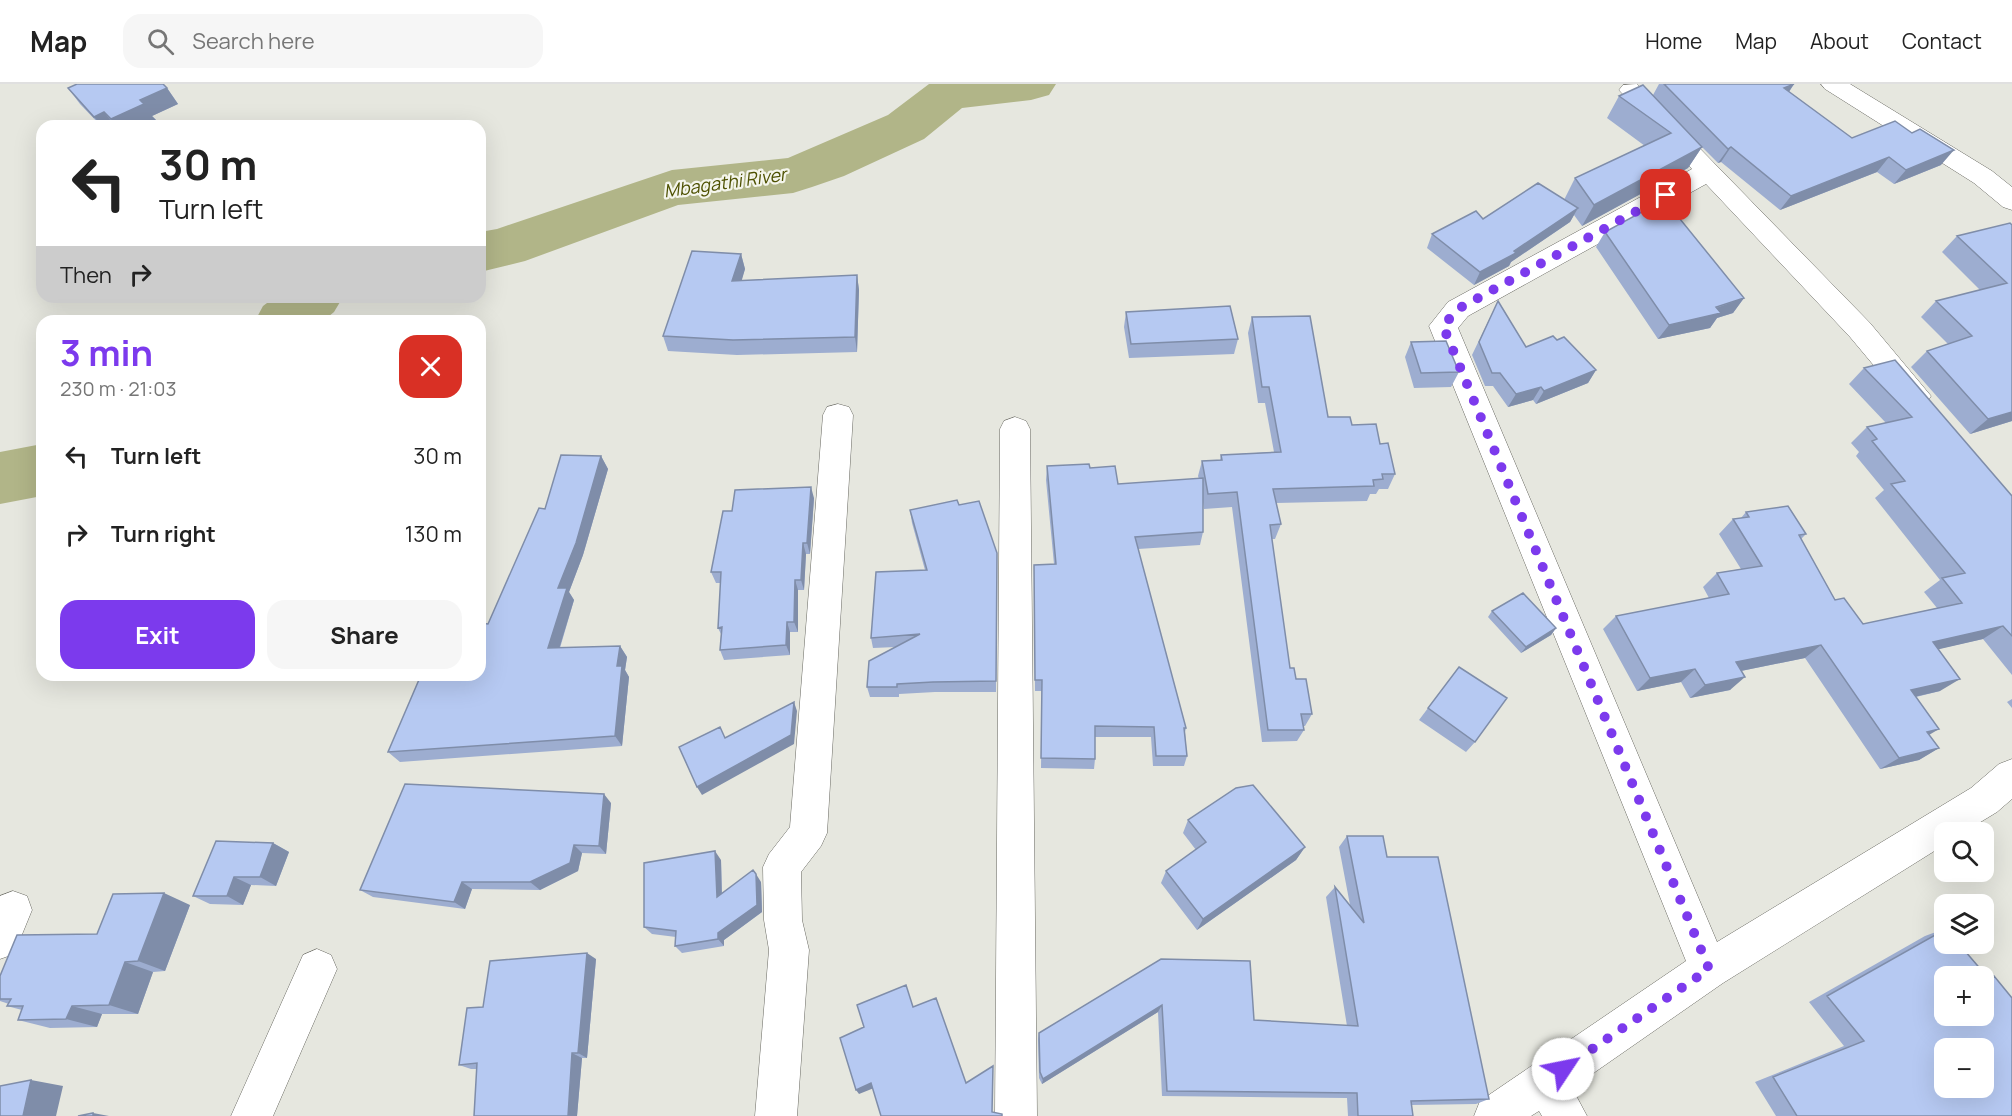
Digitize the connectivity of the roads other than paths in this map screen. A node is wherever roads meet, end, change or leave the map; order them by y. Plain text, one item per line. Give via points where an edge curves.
1 (1833, 84) edge
2 (1630, 90) edge
3 (1707, 172) junction
4 (2012, 201) edge
5 (838, 415) dead end
6 (1936, 419) edge
7 (1015, 429) dead end
8 (2012, 776) edge
9 (317, 969) dead end
10 (1709, 969) junction
11 (1545, 1082) junction
12 (252, 1116) edge
13 (776, 1116) edge
14 (1017, 1116) edge
15 (1495, 1116) edge
16 (1566, 1116) edge

1 - 4 street via 1983,177
2 - 3 street
3 - 6 street via 1860,330
3 - 10 street via 1458,309 1443,326
5 - 13 street via 808,833 782,867 783,920 789,950
7 - 14 street
8 - 10 street via 1984,800
9 - 12 street
10 - 11 street
11 - 15 street
11 - 16 street

